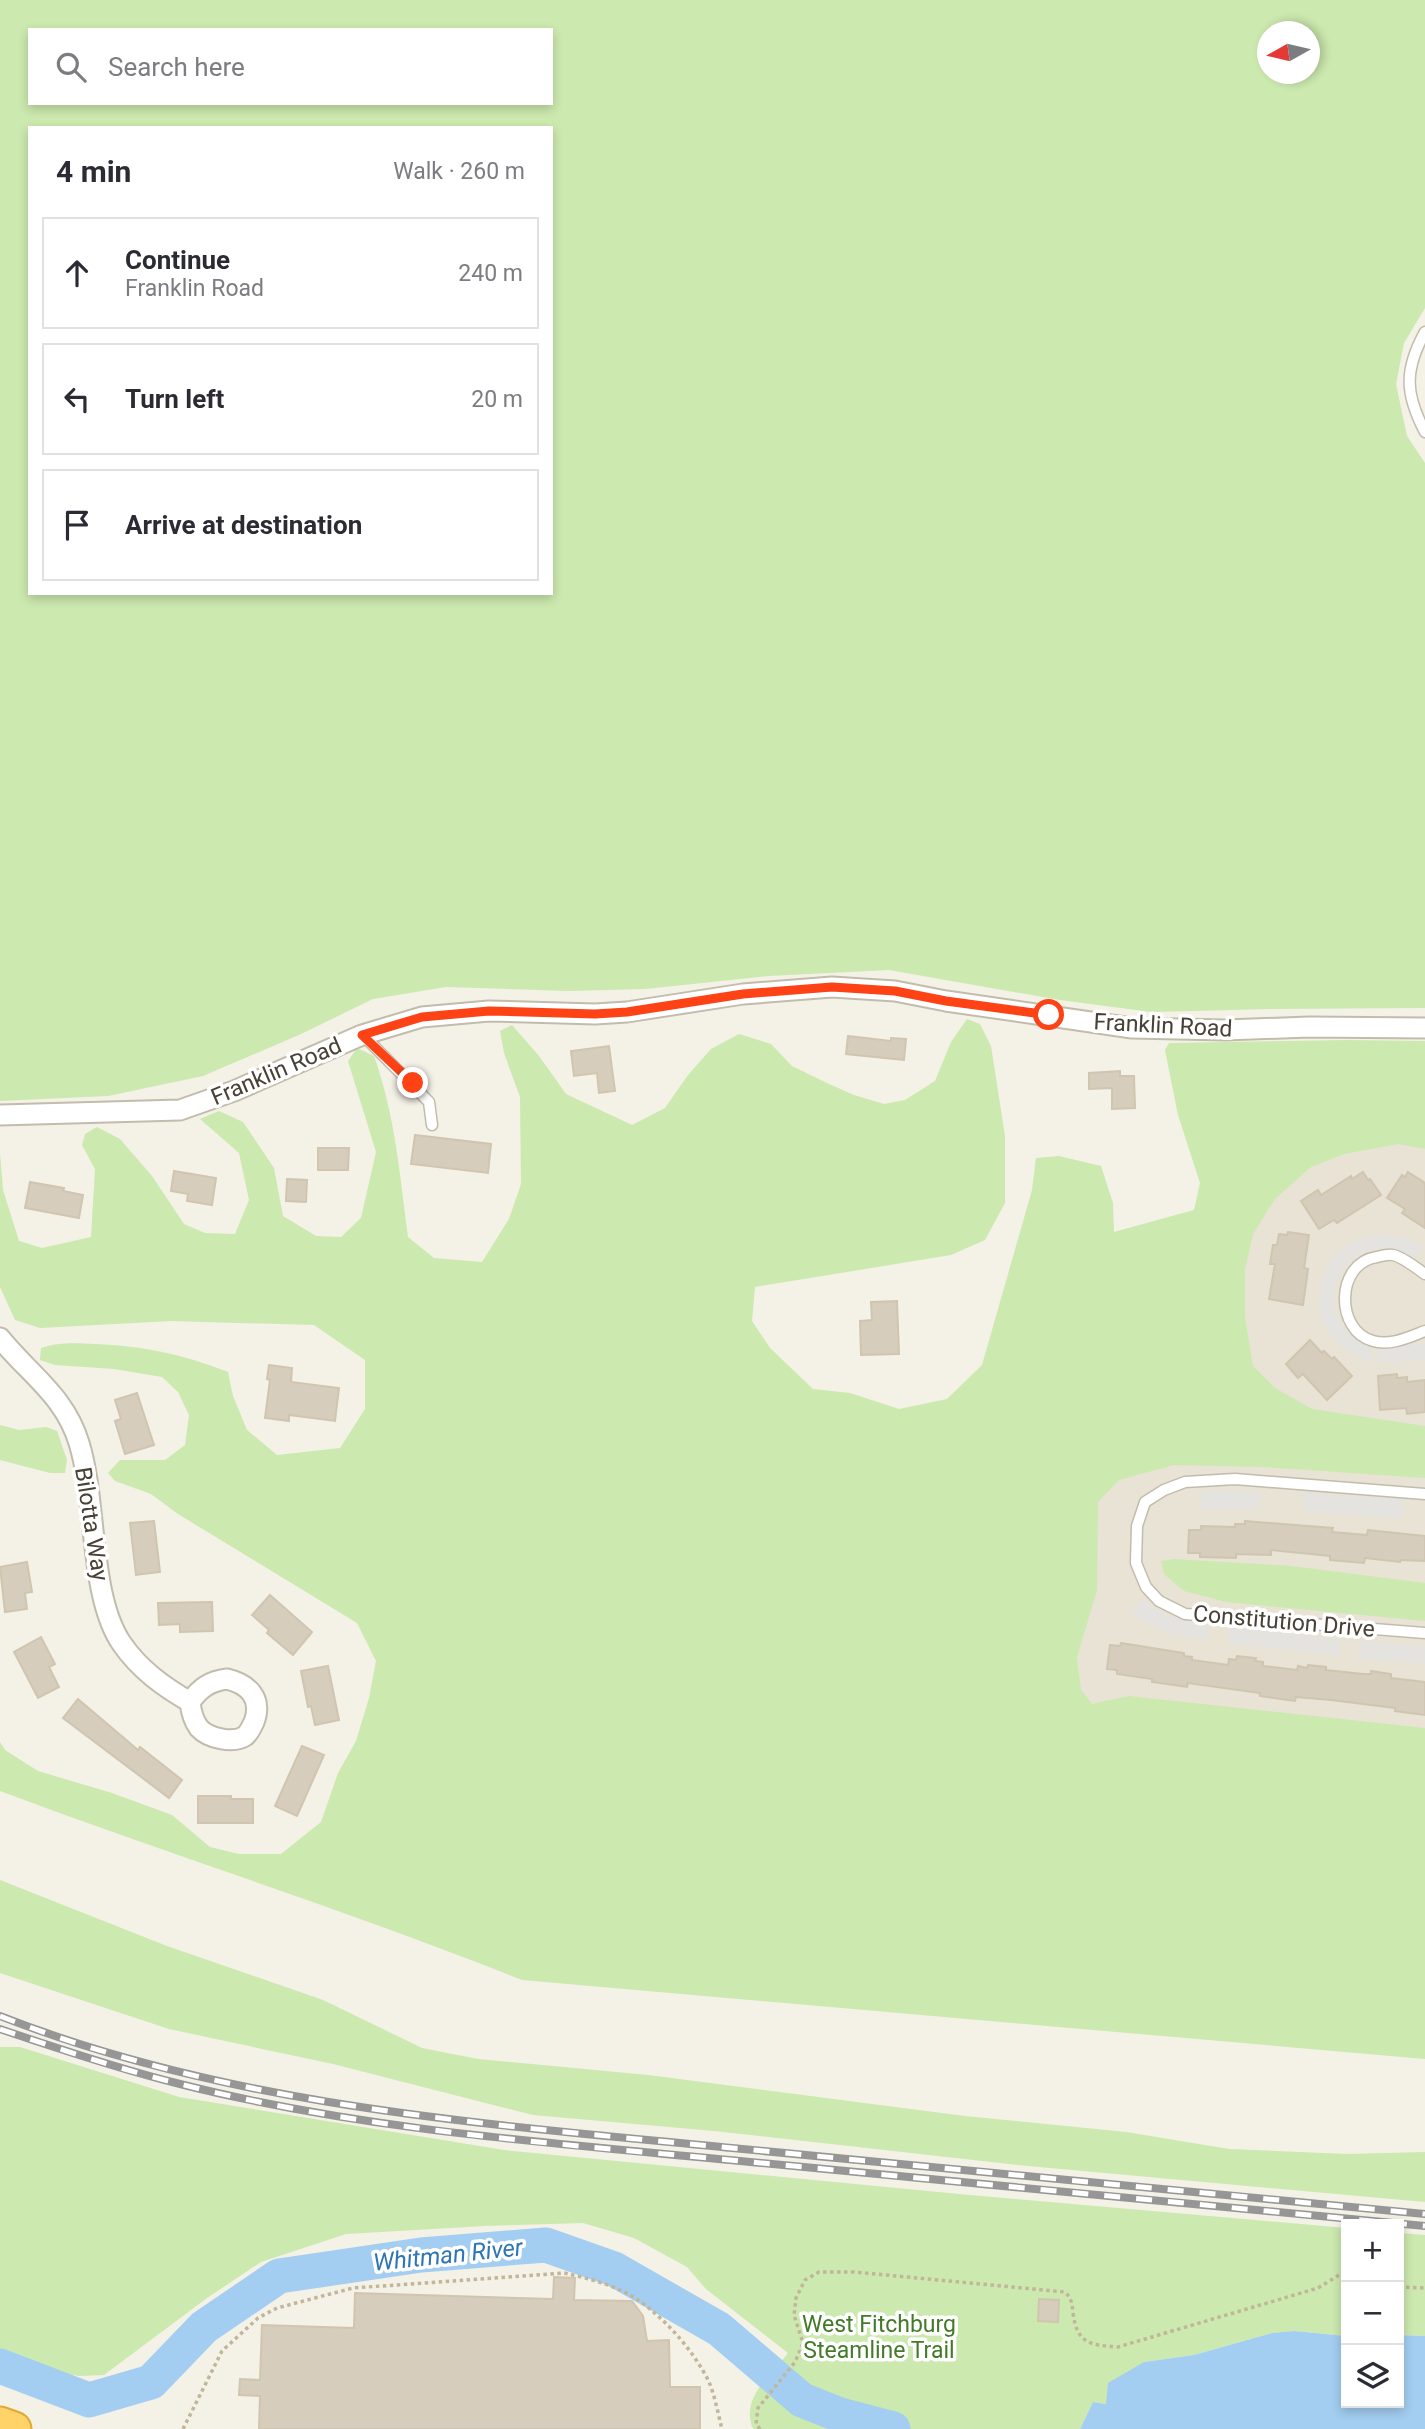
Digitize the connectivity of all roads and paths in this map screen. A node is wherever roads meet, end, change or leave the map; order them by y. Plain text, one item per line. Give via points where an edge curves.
1 (1425, 332) edge
2 (1425, 432) edge
3 (1425, 1028) edge
4 (362, 1035) junction
5 (0, 1115) edge
6 (432, 1125) dead end
7 (1425, 1274) edge
8 (1425, 1331) edge
9 (0, 1338) edge
10 (1425, 1494) edge
11 (1425, 1633) edge
12 (190, 1702) dead end
13 (1341, 2275) edge
14 (1404, 2287) edge
15 (1425, 2288) edge
16 (0, 2424) edge
17 (756, 2424) junction
18 (14, 2429) edge
19 (183, 2429) edge
20 (722, 2429) edge
21 (752, 2429) edge
22 (760, 2429) edge

1 - 2 lane via 1409,369 1410,395
3 - 4 street, Franklin Road via 1132,1028 895,991 832,987 743,994 627,1012 489,1011 422,1017
4 - 5 street, Franklin Road via 180,1110
4 - 6 lane via 429,1102
7 - 8 lane via 1392,1255 1369,1258 1354,1269 1345,1287 1345,1310 1358,1332 1372,1341 1390,1343
9 - 12 street, Bilotta Way via 49,1388 79,1443 102,1590 121,1644 160,1684
10 - 11 lane, Constitution Drive via 1235,1479 1185,1482 1145,1502 1137,1526 1136,1563 1146,1587 1160,1601 1185,1614
13 - 17 path via 1318,2288 1118,2347 1094,2346 1082,2338 1071,2298 1065,2292 819,2272 804,2280 796,2298 794,2315 803,2343 795,2362 758,2408
14 - 15 path
16 - 18 highway
17 - 21 path
17 - 22 path
19 - 20 path via 222,2351 277,2308 353,2288 564,2273 634,2298 661,2320 690,2351 709,2383

